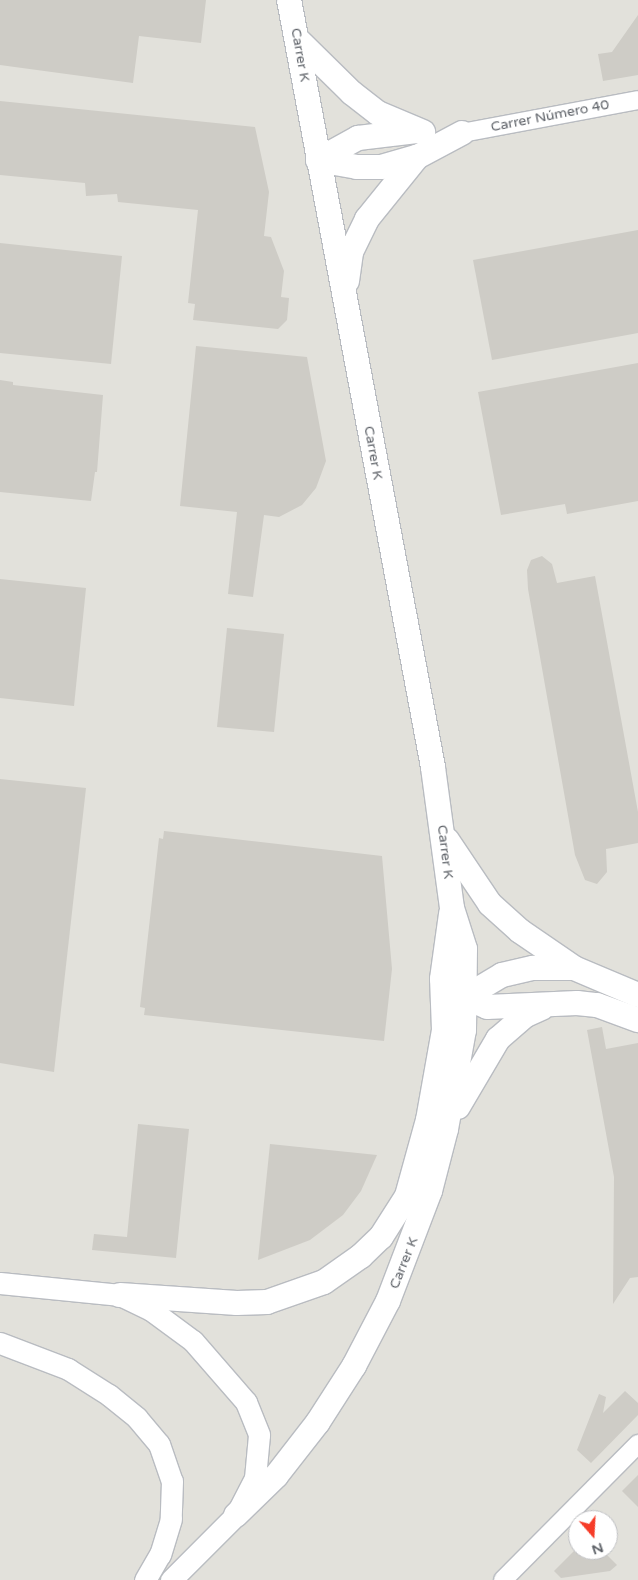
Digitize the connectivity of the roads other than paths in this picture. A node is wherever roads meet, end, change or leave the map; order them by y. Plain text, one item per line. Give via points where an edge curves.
1 (289, 0) edge
2 (297, 39) junction
3 (638, 100) edge
4 (423, 132) junction
5 (462, 133) junction
6 (417, 157) junction
7 (318, 160) junction
8 (345, 300) junction
9 (443, 834) junction
10 (452, 908) junction
11 (447, 948) junction
12 (574, 968) junction
13 (638, 995) edge
14 (465, 997) junction
15 (561, 1003) junction
16 (638, 1020) edge
17 (444, 1030) junction
18 (446, 1129) junction
19 (0, 1283) edge
20 (120, 1295) junction
21 (0, 1343) edge
22 (638, 1444) edge
23 (236, 1515) junction
24 (145, 1580) edge
25 (171, 1580) edge
26 (503, 1580) edge

1 - 2 main road, Carrer K
2 - 4 main road via 352,93 378,113
2 - 7 main road, Carrer K
3 - 5 street, Carrer Número 40
4 - 5 main road
4 - 7 main road via 402,131 358,138
5 - 6 main road
6 - 7 main road via 381,167 357,167
6 - 8 main road via 367,219 351,252
7 - 8 main road, Carrer K
8 - 9 main road, Carrer K
9 - 10 main road, Carrer K
9 - 12 main road via 490,904 520,932
10 - 11 main road, Carrer K
10 - 14 main road, Carrer K via 465,949
11 - 14 main road via 457,986
11 - 17 main road, Carrer K via 442,979
12 - 13 main road
12 - 14 main road via 519,970 502,975
14 - 15 main road via 487,1007 505,1009
14 - 17 main road
14 - 18 main road, Carrer K via 459,1063
15 - 16 main road via 597,1006
15 - 18 main road via 526,1015 502,1034 484,1058
17 - 20 main road, Carrer K via 428,1120 407,1196 381,1237 362,1256 324,1282 267,1302
18 - 23 main road, Carrer K via 416,1233 372,1335 313,1428 276,1476
19 - 20 street
20 - 23 street via 172,1322 193,1341 246,1402 260,1447 255,1478
21 - 24 street via 68,1369 137,1418 159,1444 172,1481 171,1519 160,1554
22 - 26 street
23 - 25 street

